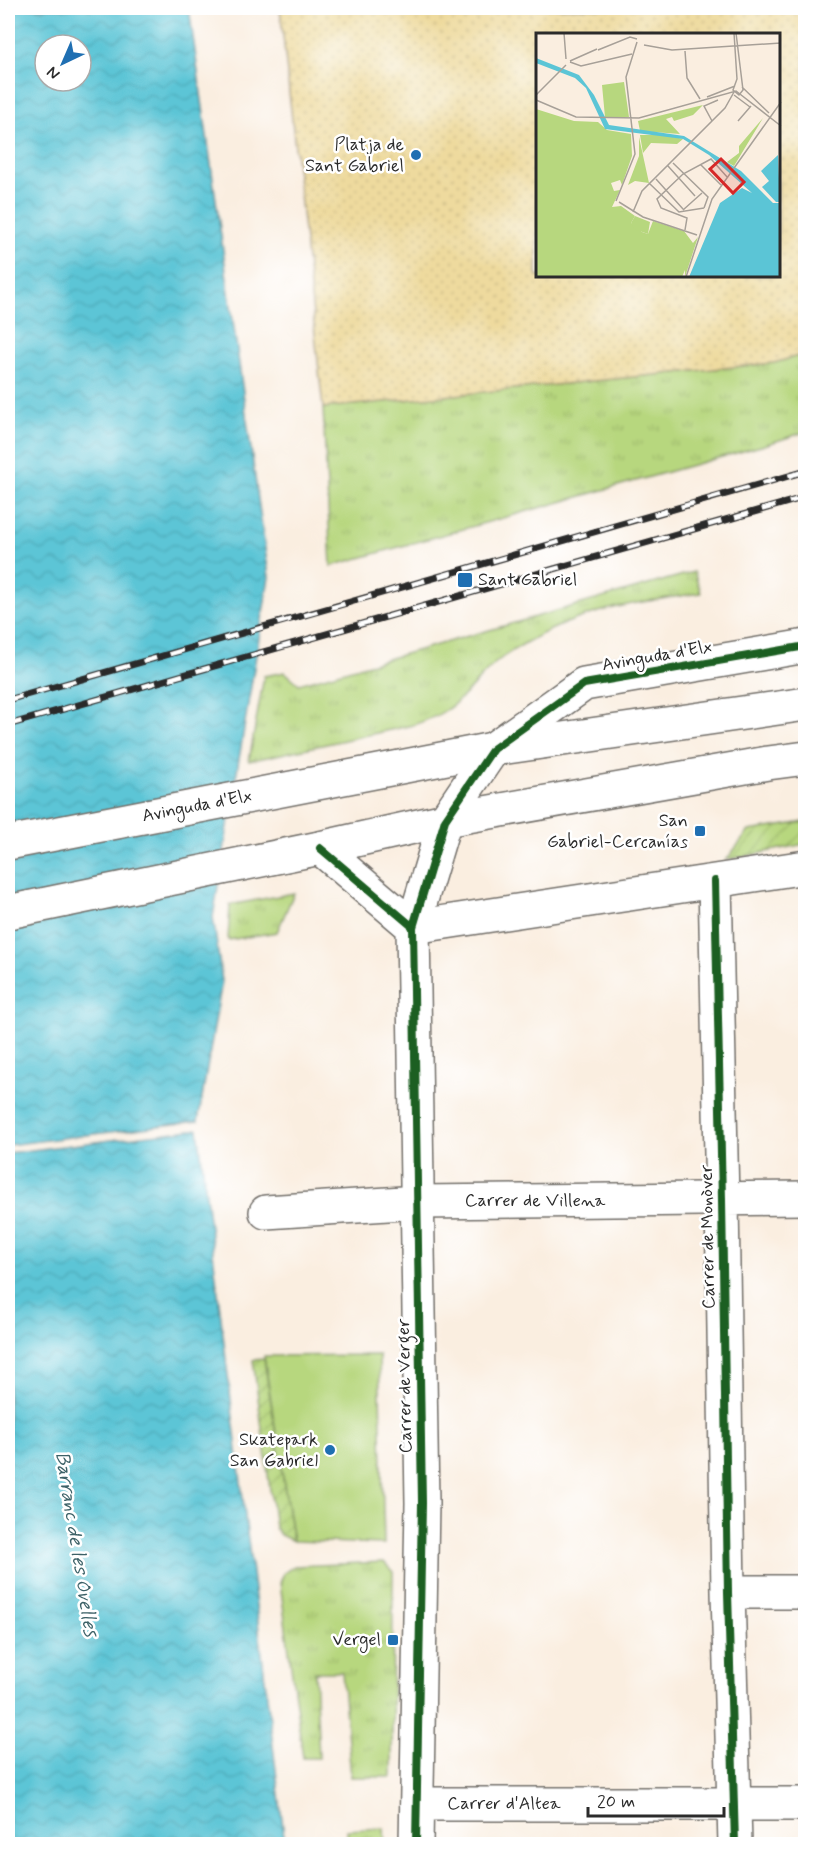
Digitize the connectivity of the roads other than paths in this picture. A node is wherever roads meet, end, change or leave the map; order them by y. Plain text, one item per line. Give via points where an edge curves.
1 (806, 646) edge
2 (806, 704) edge
3 (493, 749) junction
4 (806, 758) edge
5 (445, 820) junction
6 (8, 843) edge
7 (320, 848) junction
8 (806, 867) edge
9 (715, 881) junction
10 (8, 912) edge
11 (413, 927) junction
12 (806, 1198) edge
13 (722, 1200) junction
14 (418, 1202) junction
15 (266, 1212) dead end
16 (728, 1592) junction
17 (806, 1592) edge
18 (417, 1804) junction
19 (806, 1804) edge
20 (735, 1805) junction
21 (416, 1845) edge
22 (735, 1845) edge

1 - 3 street, Avinguda d'Elx via 584,684
2 - 3 street, Avinguda d'Elx
3 - 5 street, Avinguda d'Elx
3 - 6 street, Avinguda d'Elx
4 - 5 street
5 - 7 street
5 - 11 street, Avinguda d'Elx
7 - 10 street
7 - 11 street
8 - 9 street
9 - 11 street
9 - 13 street, Carrer de Monòver
11 - 14 street, Carrer de Verger
12 - 13 street, Carrer de Villena
13 - 14 street, Carrer de Villena
13 - 16 street, Carrer de Monòver
14 - 15 street, Carrer de Villena
14 - 18 street, Carrer de Verger via 422,1503
16 - 17 street
16 - 20 street, Carrer de Monòver
18 - 20 street, Carrer d'Altea
18 - 21 street, Carrer de Verger
19 - 20 street, Carrer d'Altea
20 - 22 street

